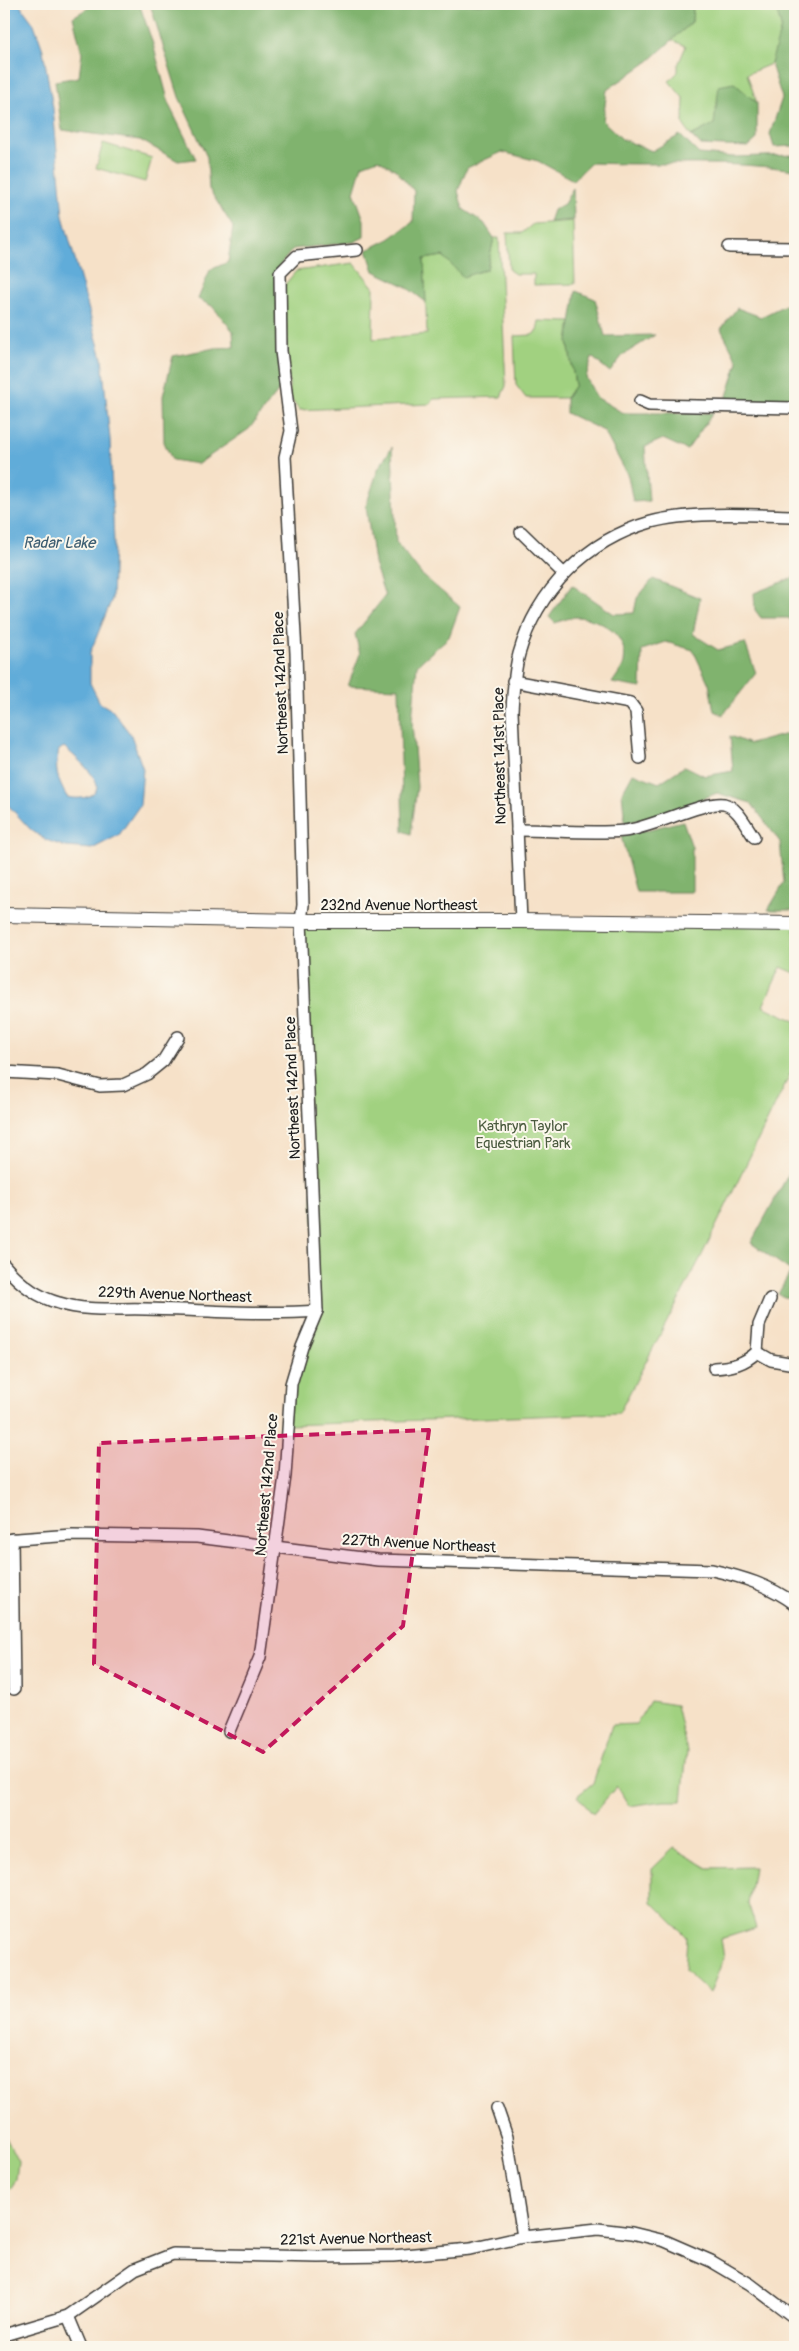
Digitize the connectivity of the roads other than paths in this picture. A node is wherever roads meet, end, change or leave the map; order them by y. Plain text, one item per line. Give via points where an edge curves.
1 (730, 247) dead end
2 (795, 248) edge
3 (357, 250) dead end
4 (640, 401) dead end
5 (795, 408) edge
6 (795, 516) edge
7 (521, 532) dead end
8 (563, 573) junction
9 (514, 681) junction
10 (640, 758) dead end
11 (517, 830) junction
12 (754, 837) dead end
13 (4, 915) edge
14 (301, 921) junction
15 (521, 921) junction
16 (795, 924) edge
17 (178, 1037) dead end
18 (4, 1072) edge
19 (4, 1265) edge
20 (770, 1298) dead end
21 (318, 1311) junction
22 (757, 1352) junction
23 (795, 1364) edge
24 (714, 1368) dead end
25 (8, 1540) edge
26 (277, 1546) junction
27 (795, 1604) edge
28 (14, 1689) dead end
29 (230, 1731) dead end
30 (497, 2108) dead end
31 (524, 2237) junction
32 (68, 2316) junction
33 (795, 2318) edge
34 (4, 2334) edge
35 (81, 2347) edge

1 - 2 street
3 - 14 street, Northeast 142nd Place via 297,256 280,273 281,351 291,432 285,457 296,653
4 - 5 street via 649,405
6 - 8 street, Northeast 141st Place via 684,516 651,522 610,538
7 - 8 street
8 - 9 street, Northeast 141st Place via 538,609 519,653
9 - 10 street via 630,703 636,710
9 - 11 street, Northeast 141st Place via 512,711
11 - 12 street via 624,831 723,804 734,808
11 - 15 street, Northeast 141st Place
13 - 14 street, 232nd Avenue Northeast
14 - 15 street, 232nd Avenue Northeast
14 - 21 street, Northeast 142nd Place
15 - 16 street, 232nd Avenue Northeast
17 - 18 street via 163,1061 147,1074 123,1085 100,1086 58,1075
19 - 21 street, 229th Avenue Northeast via 35,1292 60,1304 88,1308
20 - 22 street via 759,1325
21 - 26 street, Northeast 142nd Place via 302,1346 291,1384
22 - 23 street via 771,1360
22 - 24 street via 746,1362
25 - 26 street, 227th Avenue Northeast via 131,1535 196,1537
25 - 28 street
26 - 27 street, 227th Avenue Northeast via 378,1560 712,1570 768,1586
26 - 29 street, Northeast 142nd Place via 260,1657
30 - 31 street via 507,2137
31 - 32 street, 221st Avenue Northeast via 470,2249 394,2256 318,2258 173,2254 135,2268
31 - 33 street, 221st Avenue Northeast via 598,2229 665,2241 711,2261 750,2284
32 - 34 street, 221st Avenue Northeast
32 - 35 street

